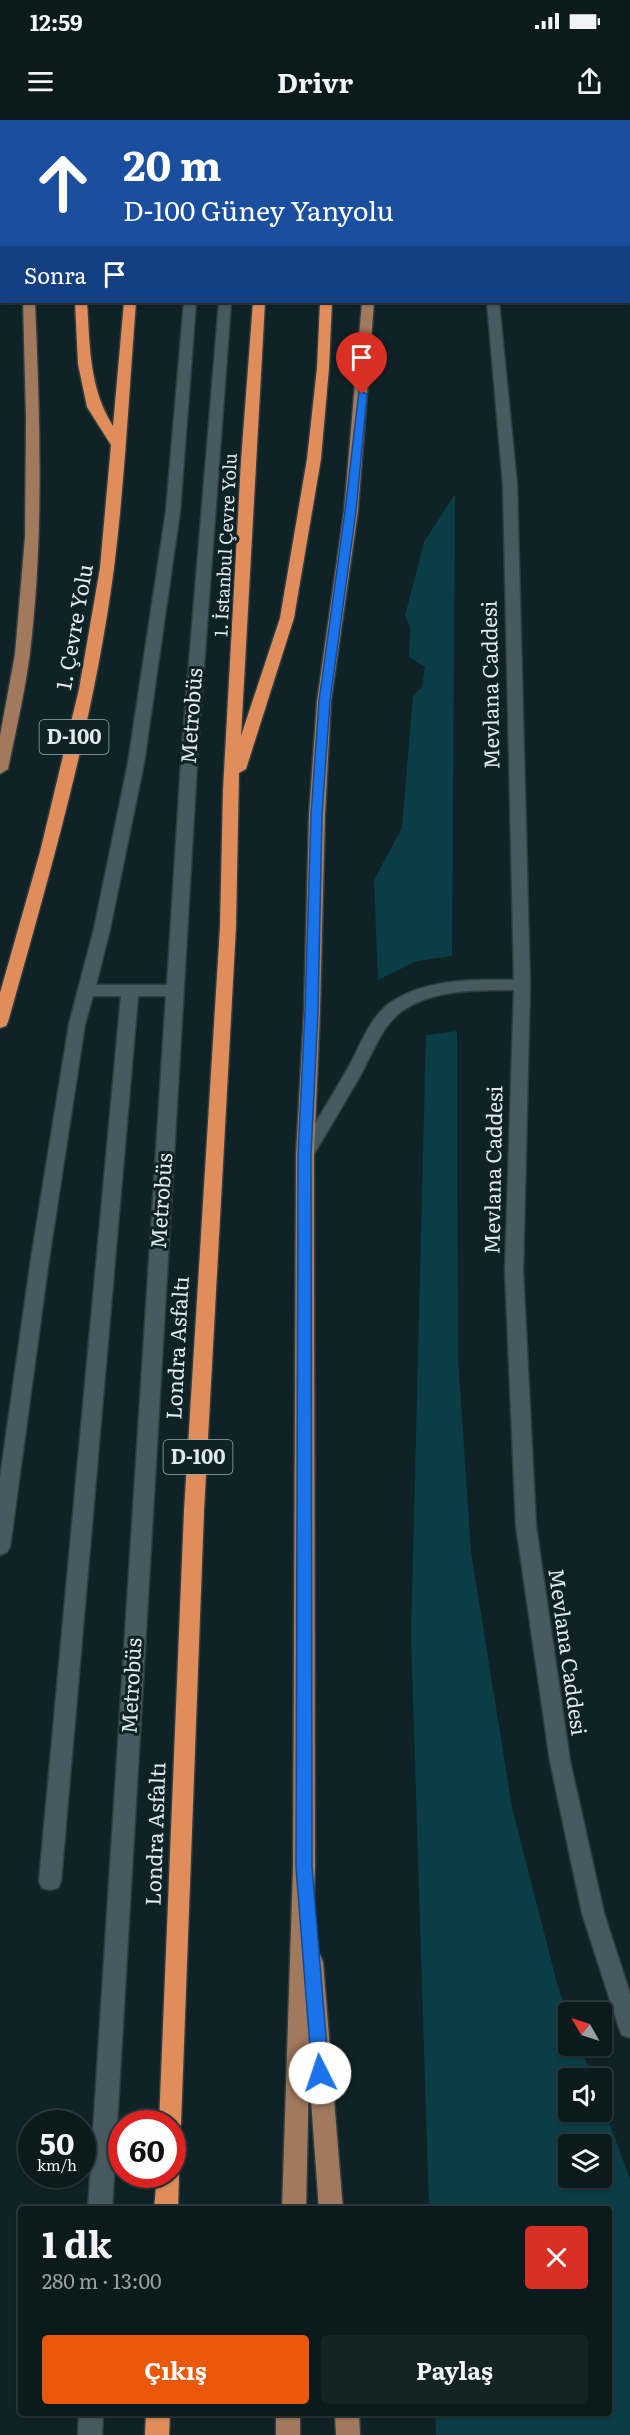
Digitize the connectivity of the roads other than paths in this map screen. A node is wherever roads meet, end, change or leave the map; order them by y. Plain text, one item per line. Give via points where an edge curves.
1 (29, 303) edge
2 (81, 303) edge
3 (130, 303) edge
4 (190, 303) edge
5 (225, 303) edge
6 (259, 303) edge
7 (326, 303) edge
8 (368, 303) edge
9 (493, 303) edge
10 (118, 446) junction
11 (0, 769) edge
12 (231, 790) junction
13 (522, 985) junction
14 (85, 990) junction
15 (130, 991) junction
16 (176, 991) junction
17 (0, 1022) edge
18 (304, 1155) junction
19 (0, 1547) edge
20 (304, 1867) junction
21 (50, 1881) dead end
22 (630, 2028) edge
23 (171, 2110) edge
24 (167, 2188) edge
25 (100, 2206) edge
26 (166, 2206) edge
27 (294, 2206) edge
28 (331, 2206) edge
29 (91, 2416) edge
30 (158, 2416) edge
31 (288, 2416) edge
32 (346, 2416) edge
33 (90, 2435) edge
34 (157, 2435) edge
35 (288, 2435) edge
36 (348, 2435) edge

1 - 11 main road via 32,557 23,646
2 - 10 highway via 84,364 94,407
3 - 10 highway, 1. Çevre Yolu / D-100
4 - 14 main road via 173,511 138,751 102,929
5 - 16 main road, Metrobüs via 191,735
6 - 12 highway, 1. İstanbul Çevre Yolu / D-100
7 - 12 highway via 314,459 287,618
8 - 18 main road via 351,511 324,701
9 - 13 main road, Mevlana Caddesi via 510,485
10 - 17 highway, 1. Çevre Yolu / D-100 via 107,568 86,689 48,852
12 - 23 highway, Londra Asfaltı / D-100 via 228,927 194,1523
13 - 18 main road via 482,985 425,993 396,1007 375,1029
13 - 22 main road, Mevlana Caddesi via 514,1271 526,1526 560,1761 593,1913
14 - 15 main road
14 - 19 main road via 40,1259
15 - 16 main road
15 - 21 main road
16 - 25 main road, Metrobüs
18 - 20 main road
20 - 27 main road
20 - 28 main road
24 - 26 highway
29 - 33 main road
30 - 34 highway
31 - 35 main road
32 - 36 main road

